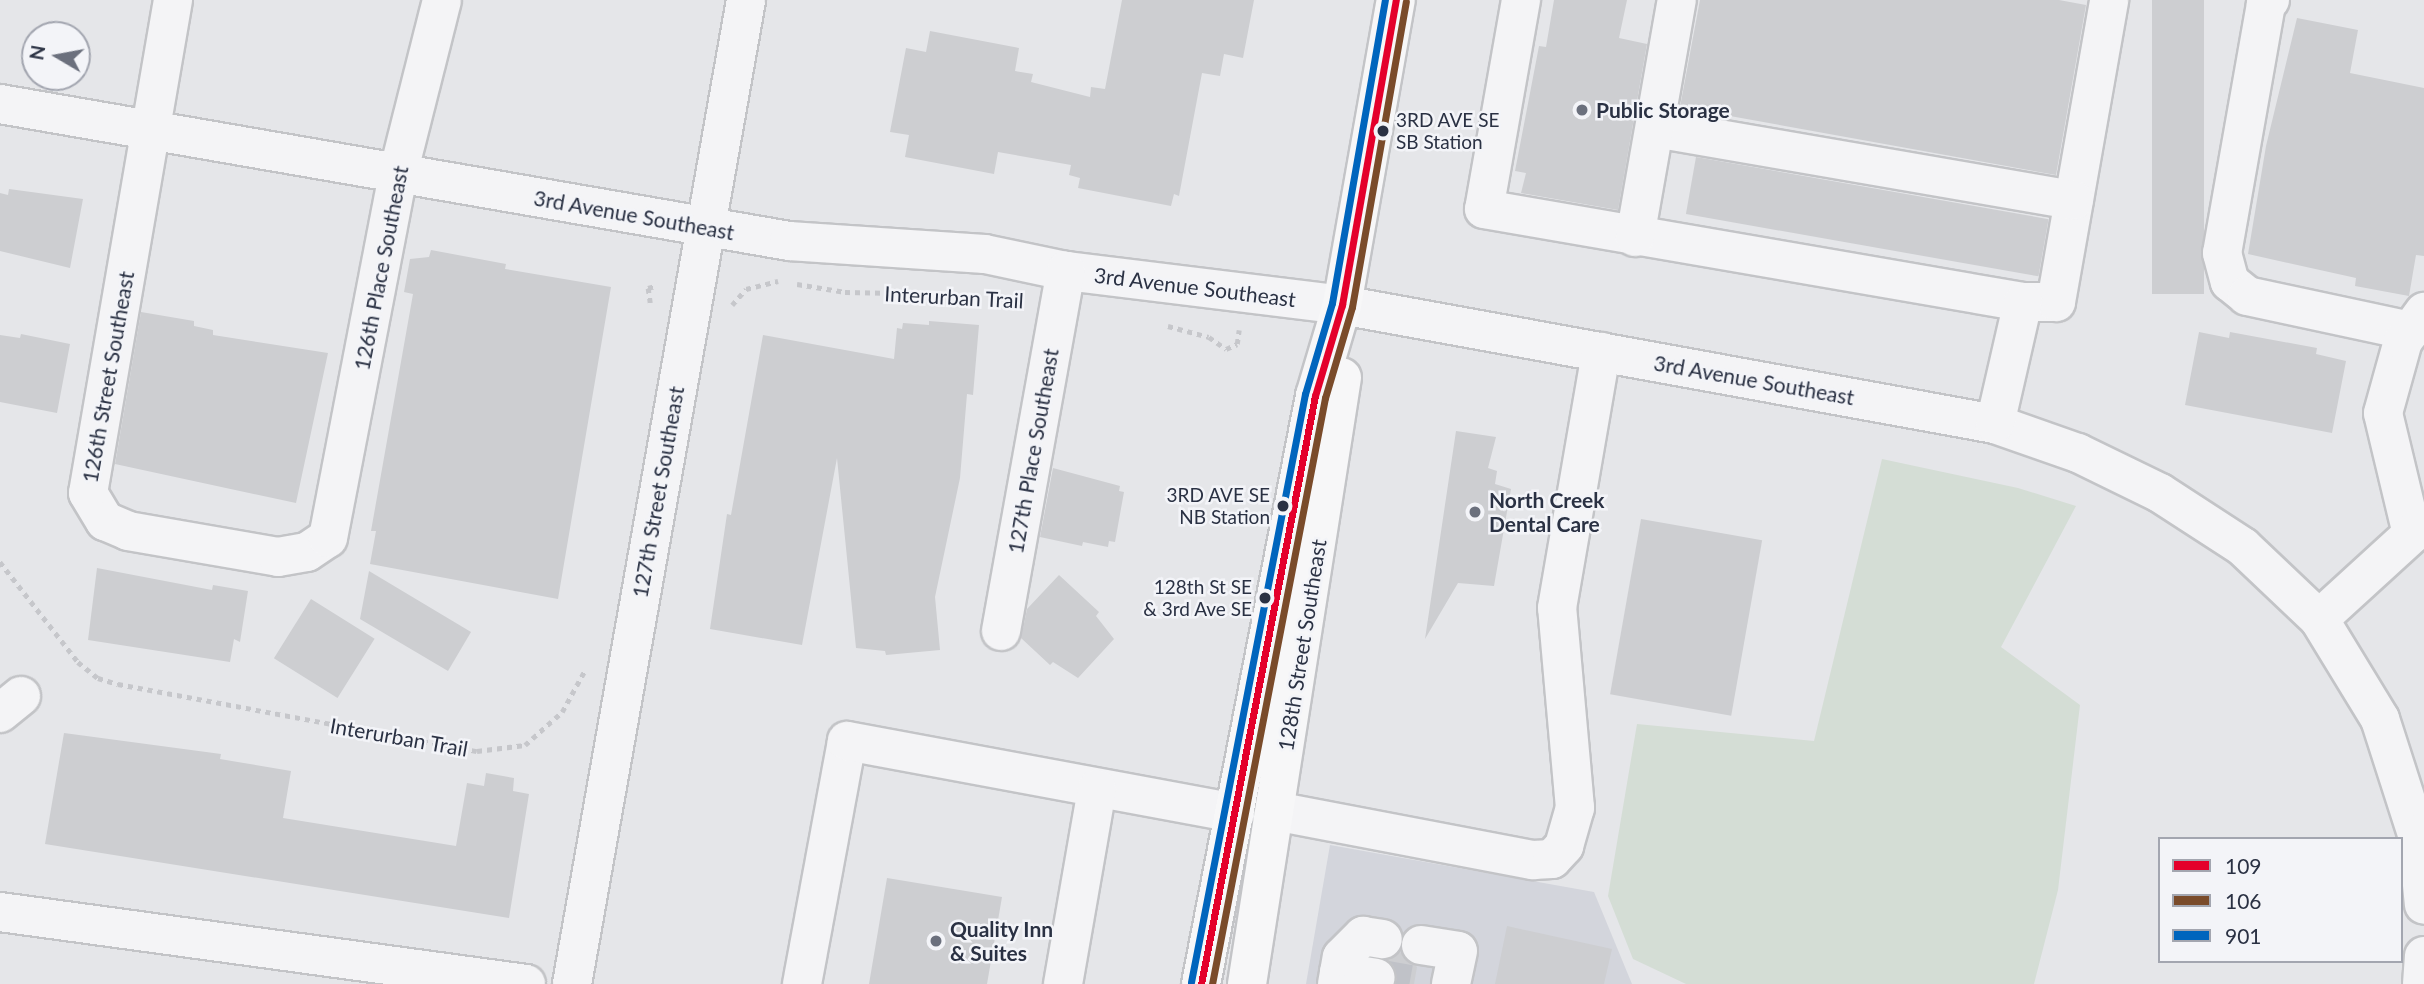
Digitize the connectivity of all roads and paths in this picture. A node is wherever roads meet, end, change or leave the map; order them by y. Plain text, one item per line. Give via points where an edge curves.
1 (173, 0) edge
2 (442, 0) edge
3 (746, 0) edge
4 (1396, 0) edge
5 (1521, 0) edge
6 (1677, 0) edge
7 (2109, 0) edge
8 (2270, 0) edge
9 (0, 104) edge
10 (1655, 128) junction
11 (150, 131) junction
12 (398, 174) junction
13 (2074, 200) junction
14 (707, 228) junction
15 (1635, 237) junction
16 (1066, 271) junction
17 (660, 285) dead end
18 (952, 294) dead end
19 (2023, 302) junction
20 (724, 303) dead end
21 (1342, 305) junction
22 (651, 309) dead end
23 (2417, 321) edge
24 (1164, 325) dead end
25 (1237, 344) dead end
26 (1601, 352) junction
27 (1995, 424) junction
28 (2418, 529) edge
29 (328, 538) joint
30 (0, 562) edge
31 (2319, 619) junction
32 (1001, 631) dead end
33 (587, 664) dead end
34 (1097, 789) junction
35 (1275, 811) junction
36 (1235, 813) junction
37 (2424, 905) edge
38 (0, 912) edge
39 (1382, 939) dead end
40 (1421, 945) dead end
41 (2424, 956) edge
42 (1350, 978) edge
43 (526, 984) edge
44 (572, 984) edge
45 (802, 984) edge
46 (1063, 984) edge
47 (1201, 984) edge
48 (1247, 984) edge
49 (1451, 984) edge
50 (2422, 984) edge

1 - 11 street, 126th Street Southeast
2 - 12 street, 126th Place Southeast
3 - 14 street, 127th Street Southeast
4 - 21 main road, 128th Street Southeast
5 - 15 street via 1483,209
6 - 10 street
7 - 13 street
8 - 23 street via 2222,253 2230,282 2247,296
9 - 11 street, 3rd Avenue Southeast
10 - 13 street
10 - 15 street
11 - 12 street, 3rd Avenue Southeast
11 - 29 street, 126th Street Southeast via 88,493 105,521 128,531 278,558 307,552
12 - 14 street, 3rd Avenue Southeast
12 - 29 street, 126th Place Southeast
13 - 19 street via 2056,302
14 - 16 street, 3rd Avenue Southeast via 789,241 985,254
14 - 44 street, 127th Street Southeast
15 - 19 street
16 - 21 street, 3rd Avenue Southeast
16 - 32 street, 127th Place Southeast
17 - 22 path via 648,288
18 - 20 path, Interurban Trail via 845,292 777,281 746,289 731,307
19 - 27 street
21 - 26 street, 3rd Avenue Southeast
21 - 35 main road, 128th Street Southeast via 1341,401
21 - 36 main road, 128th Street Southeast via 1315,396
23 - 28 street via 2382,413
24 - 25 path via 1209,337 1226,349
26 - 27 street, 3rd Avenue Southeast
26 - 35 street via 1557,608 1575,808 1564,846 1552,859 1534,860
27 - 31 street, 3rd Avenue Southeast via 2078,453 2160,493 2243,547
28 - 31 street
30 - 33 path, Interurban Trail via 78,662 98,678 477,751 525,745 562,712
31 - 37 street, 3rd Avenue Southeast via 2379,719 2417,834
34 - 36 street
34 - 45 street via 847,741
34 - 46 street
35 - 48 main road, 128th Street Southeast
36 - 47 main road, 128th Street Southeast
38 - 43 street
39 - 42 street via 1363,936 1342,957
40 - 49 street via 1458,951
41 - 50 street

